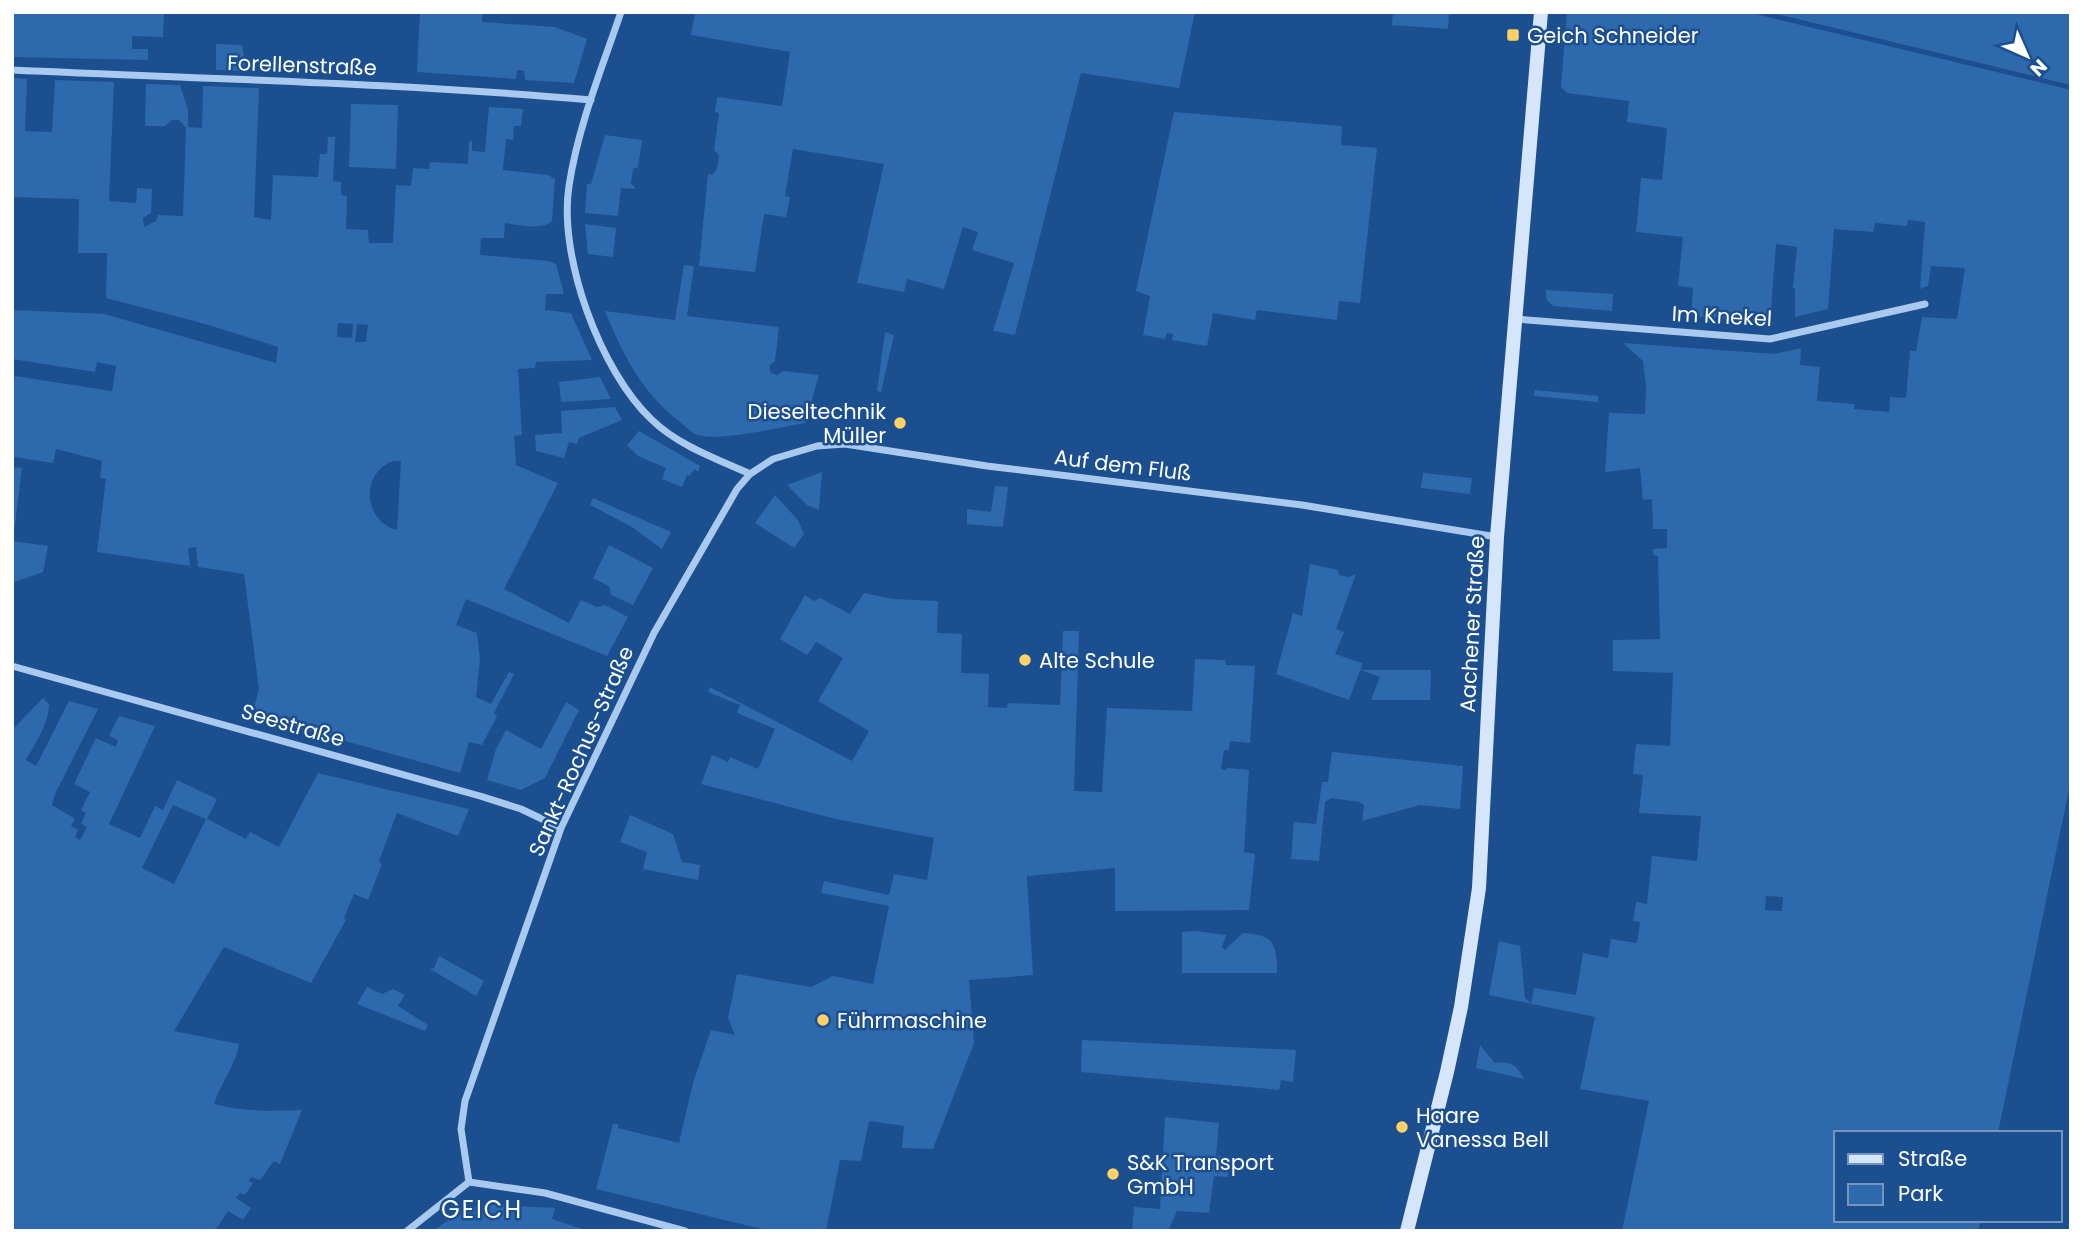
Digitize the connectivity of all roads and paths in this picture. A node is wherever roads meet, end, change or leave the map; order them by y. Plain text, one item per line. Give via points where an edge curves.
1 (621, 12) edge
2 (1541, 12) edge
3 (12, 70) edge
4 (591, 100) junction
5 (1925, 304) dead end
6 (1515, 319) junction
7 (750, 474) junction
8 (1497, 537) junction
9 (12, 666) edge
10 (561, 828) junction
11 (469, 1182) junction
12 (407, 1231) edge
13 (685, 1231) edge
14 (1407, 1231) edge

1 - 4 street
2 - 6 street, Aachener Straße
3 - 4 street, Forellenstraße via 350,84
4 - 7 street via 569,185 566,222 571,262 600,340 627,389 652,420 685,443
5 - 6 street, Im Knekel via 1770,338
6 - 8 street, Aachener Straße
7 - 8 street, Auf dem Fluß via 790,452 845,444 1301,505
7 - 10 street, Sankt-Rochus-Straße via 654,633
8 - 14 street, Aachener Straße via 1476,912 1447,1072
9 - 10 street, Seestraße via 467,792
10 - 11 street, Sankt-Rochus-Straße via 465,1101 461,1129
11 - 12 street
11 - 13 street via 545,1193

